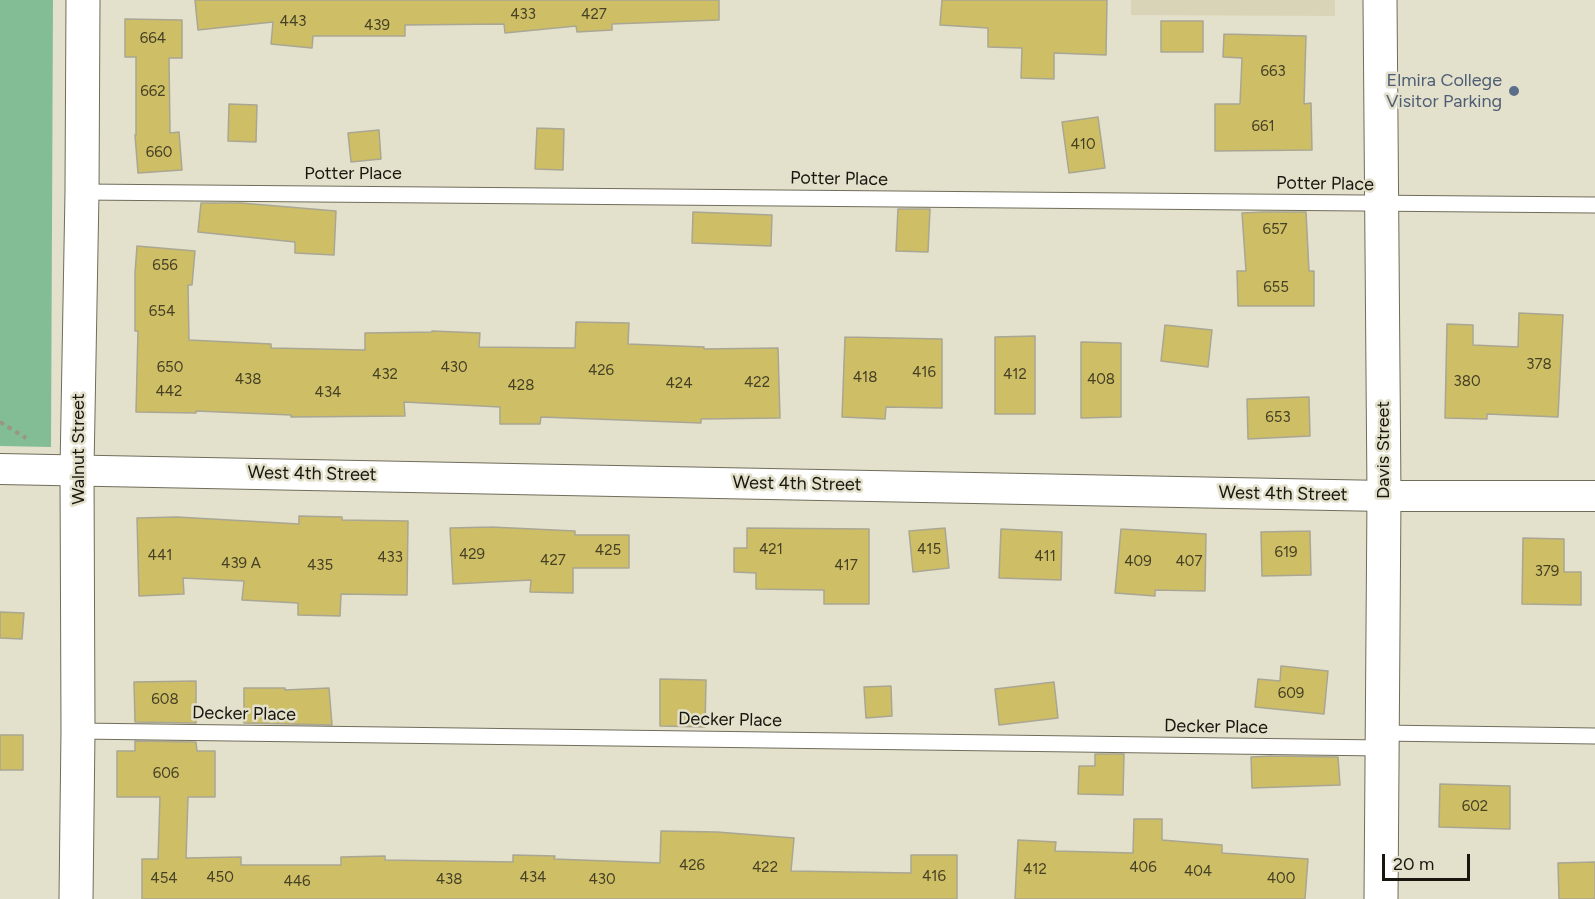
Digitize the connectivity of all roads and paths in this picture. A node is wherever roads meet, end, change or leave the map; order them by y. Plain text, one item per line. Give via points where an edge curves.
1 (83, 0) edge
2 (1380, 0) edge
3 (82, 192) junction
4 (1381, 204) junction
5 (1595, 205) edge
6 (0, 423) edge
7 (28, 439) dead end
8 (0, 469) edge
9 (77, 470) junction
10 (1384, 496) junction
11 (1595, 496) edge
12 (78, 731) junction
13 (1595, 735) edge
14 (1382, 741) junction
15 (76, 899) edge
16 (1381, 899) edge

1 - 3 street, Walnut Street
2 - 4 street, Davis Street
3 - 4 lane, Potter Place
3 - 9 street, Walnut Street
4 - 5 lane, Potter Place
4 - 10 street, Davis Street
6 - 7 path
8 - 9 street, West 4th Street
9 - 10 street, West 4th Street
9 - 12 street, Walnut Street
10 - 11 street, West 4th Street
10 - 14 street, Davis Street
12 - 14 lane, Decker Place
12 - 15 street, Walnut Street
13 - 14 lane, Decker Place
14 - 16 street, Davis Street

